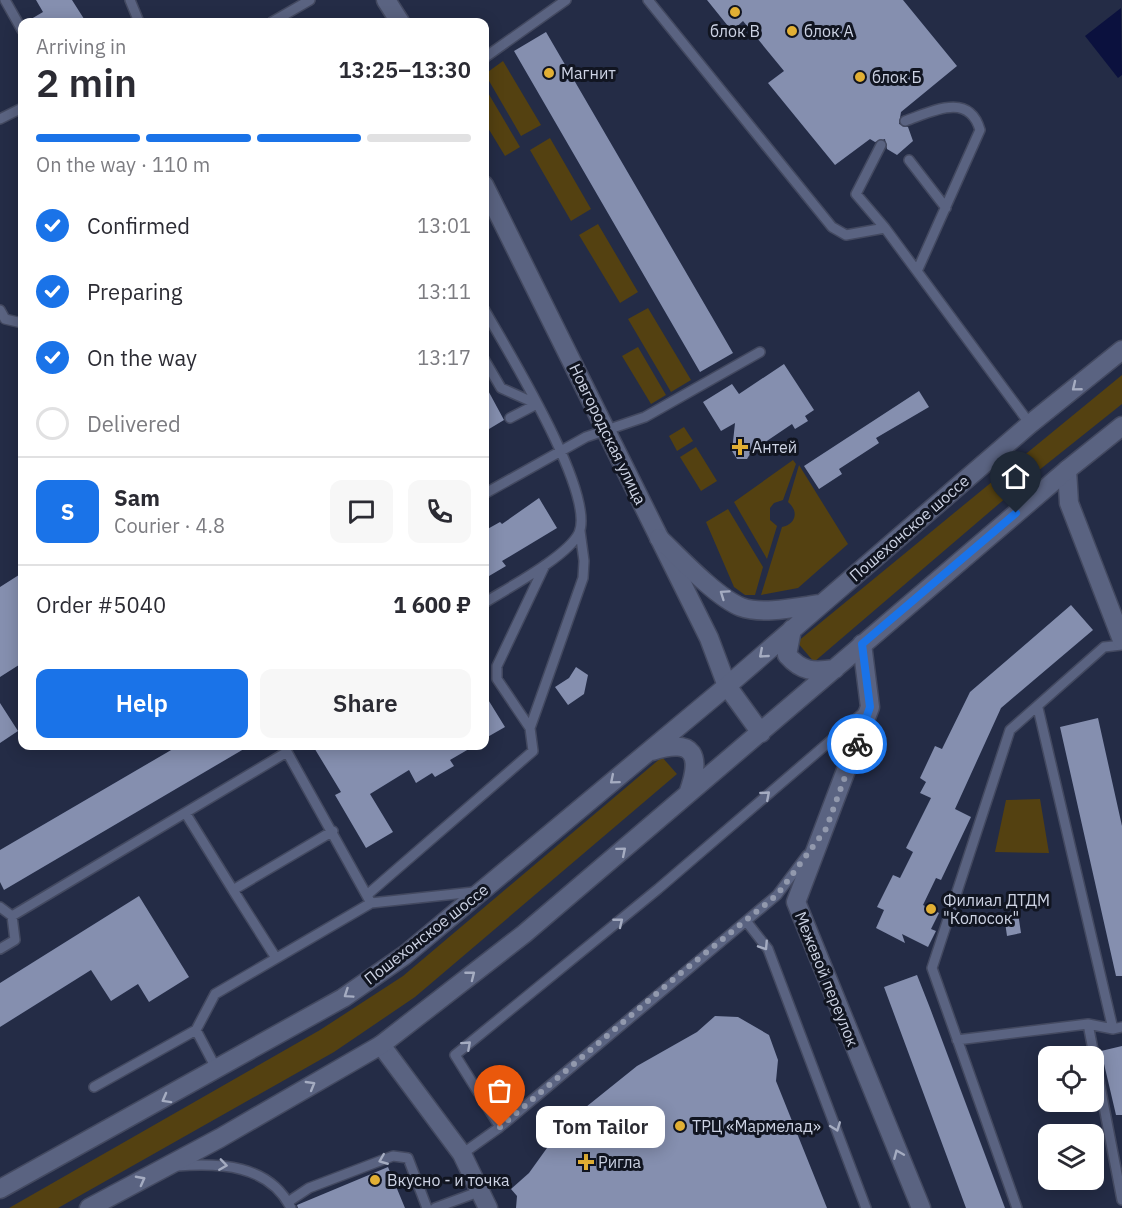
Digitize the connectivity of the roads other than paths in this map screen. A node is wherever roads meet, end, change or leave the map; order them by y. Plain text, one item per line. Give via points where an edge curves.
1 (4, 0) edge
2 (130, 0) edge
3 (310, 0) edge
4 (386, 0) edge
5 (566, 0) edge
6 (648, 0) edge
7 (137, 18) edge
8 (279, 18) edge
9 (397, 18) edge
10 (18, 23) edge
11 (489, 54) edge
12 (18, 110) edge
13 (0, 119) edge
14 (905, 122) dead end
15 (881, 145) dead end
16 (909, 160) dead end
17 (489, 195) edge
18 (946, 208) junction
19 (885, 228) junction
20 (918, 269) junction
21 (0, 310) edge
22 (489, 318) edge
23 (18, 321) edge
24 (1122, 350) edge
25 (760, 352) dead end
26 (489, 368) edge
27 (537, 404) junction
28 (510, 418) dead end
29 (1030, 424) junction
30 (1122, 426) edge
31 (607, 429) junction
32 (562, 451) junction
33 (1067, 470) junction
34 (489, 491) edge
35 (580, 531) junction
36 (659, 538) junction
37 (545, 565) junction
38 (489, 600) edge
39 (820, 604) junction
40 (792, 629) junction
41 (1121, 630) edge
42 (862, 644) junction
43 (1122, 645) edge
44 (835, 669) junction
45 (727, 686) junction
46 (870, 707) junction
47 (1038, 708) junction
48 (530, 728) junction
49 (761, 733) junction
50 (645, 754) junction
51 (688, 796) junction
52 (186, 814) junction
53 (826, 829) junction
54 (333, 831) junction
55 (233, 890) junction
56 (480, 892) junction
57 (369, 899) junction
58 (0, 907) edge
59 (12, 916) junction
60 (746, 921) junction
61 (0, 949) edge
62 (276, 958) junction
63 (1088, 1024) junction
64 (1118, 1028) edge
65 (196, 1030) junction
66 (957, 1040) junction
67 (381, 1045) junction
68 (217, 1070) junction
69 (94, 1088) dead end
70 (500, 1127) junction
71 (462, 1154) junction
72 (165, 1167) junction
73 (0, 1190) edge
74 (481, 1191) junction
75 (1122, 1200) edge
76 (290, 1205) edge
77 (89, 1208) edge
78 (427, 1208) edge
79 (435, 1208) edge
80 (488, 1208) edge
81 (866, 1208) edge
82 (921, 1208) edge
83 (1017, 1208) edge

1 - 10 lane
2 - 7 lane
3 - 8 lane
4 - 9 main road
5 - 11 lane
6 - 19 lane via 832,227 846,235
12 - 13 lane
14 - 18 lane via 947,107 965,109 976,118 980,130
15 - 19 lane via 856,194
16 - 18 lane
17 - 31 main road, Новгородская улица
18 - 20 lane
19 - 20 lane
20 - 29 lane
21 - 23 lane via 5,319
22 - 27 lane
24 -> 29 main road, Пошехонское шоссе
25 - 31 lane via 645,417
26 - 27 lane via 501,388
27 - 28 lane
27 - 32 lane
29 - 39 main road, Пошехонское шоссе
30 - 33 main road
31 - 32 lane
31 - 36 main road, Новгородская улица
32 - 34 lane
32 - 35 lane via 581,519
33 - 41 main road via 1069,503
33 - 42 main road
35 - 37 lane
35 - 48 lane via 583,578
39 -> 36 main road via 777,610 741,607 711,586
36 - 45 main road, Новгородская улица via 709,638
37 - 38 lane
37 - 48 lane via 497,666 497,679
39 - 40 main road, Пошехонское шоссе
40 - 44 main road via 787,655 798,668 813,672
40 -> 45 main road, Пошехонское шоссе
42 - 44 main road
42 - 46 main road, Межевой переулок
43 - 47 lane via 1104,647
44 - 49 main road
45 - 49 main road
45 - 50 main road, Пошехонское шоссе
46 - 53 main road, Межевой переулок
70 -> 46 lane via 455,1055
47 - 64 lane
47 - 66 lane via 1010,730 932,968
48 - 57 lane via 533,751
49 - 51 main road
50 - 51 main road via 672,745 687,748 694,757 696,772
50 -> 56 main road, Пошехонское шоссе
67 -> 51 main road via 524,934
52 - 54 lane via 286,752
52 - 55 lane
52 - 59 lane
53 - 60 lane via 777,895
82 -> 53 main road, Межевой переулок via 796,902
54 - 55 lane
54 - 57 lane
55 - 62 lane
56 - 57 lane
56 -> 68 main road, Пошехонское шоссе via 405,955 343,998
57 - 62 lane
58 - 59 lane
59 - 61 lane via 15,940
60 - 70 lane
60 -> 81 lane via 768,949
62 - 65 lane via 215,994
63 - 64 lane
63 - 66 lane
63 - 75 lane
65 - 68 lane
65 - 69 lane
66 - 83 lane
67 - 71 main road
72 -> 67 main road
68 -> 73 main road, Пошехонское шоссе
70 - 71 lane
71 - 74 main road
72 -> 76 lane via 208,1163 238,1167 275,1186
77 -> 72 main road
74 - 79 lane
74 - 80 main road
78 -> 76 lane via 408,1158 401,1156 309,1188

